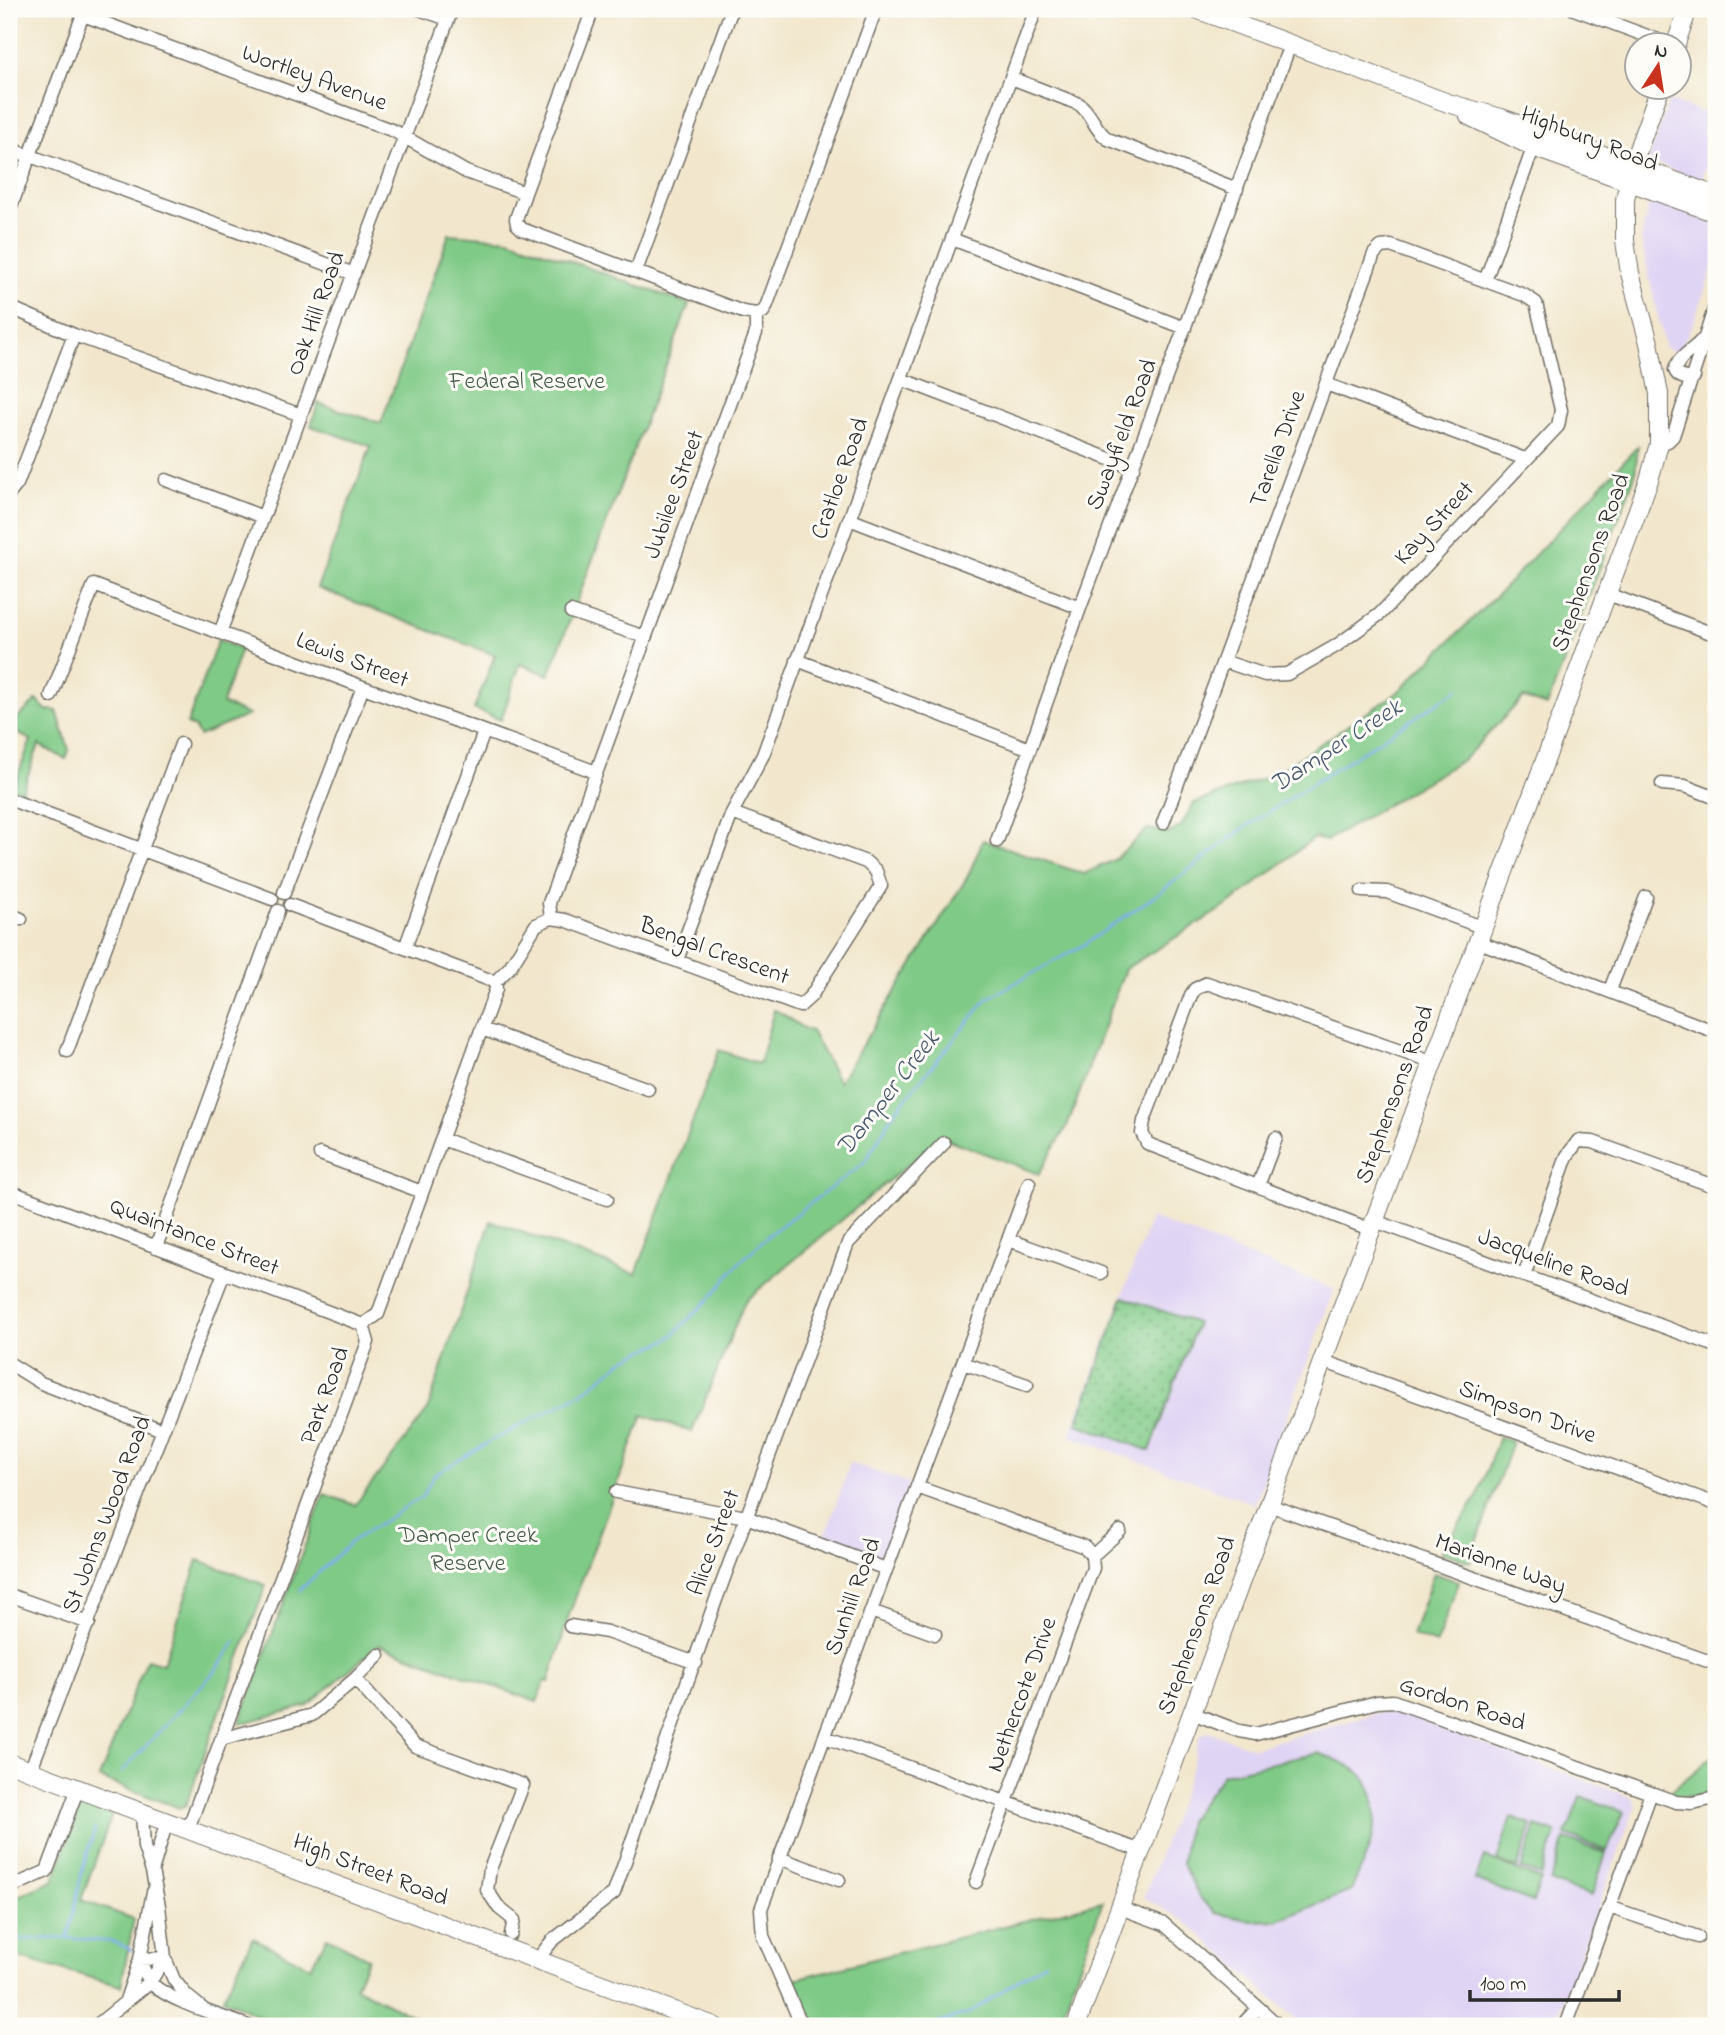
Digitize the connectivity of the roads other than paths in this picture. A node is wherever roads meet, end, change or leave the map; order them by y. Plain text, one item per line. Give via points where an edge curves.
1 (419, 9) edge
2 (593, 9) edge
3 (733, 9) edge
4 (876, 9) edge
5 (1036, 9) edge
6 (1196, 9) edge
7 (1574, 9) edge
8 (1688, 9) edge
9 (84, 12) edge
10 (450, 14) edge
11 (1637, 32) edge
12 (1680, 32) edge
13 (1290, 45) junction
14 (1011, 78) junction
15 (1655, 102) edge
16 (405, 137) junction
17 (1536, 140) junction
18 (9, 148) edge
19 (30, 156) junction
20 (1630, 174) junction
21 (1237, 190) junction
22 (525, 193) junction
23 (1716, 196) edge
24 (9, 212) edge
25 (1716, 213) edge
26 (952, 239) junction
27 (636, 271) junction
28 (354, 274) junction
29 (1485, 281) junction
30 (1536, 303) joint
31 (1716, 303) edge
32 (9, 307) edge
33 (756, 314) junction
34 (1185, 328) junction
35 (74, 335) junction
36 (1704, 338) junction
37 (1694, 377) junction
38 (901, 379) junction
39 (1326, 384) junction
40 (301, 415) junction
41 (1659, 444) junction
42 (1525, 459) junction
43 (1133, 468) junction
44 (166, 480) dead end
45 (9, 494) edge
46 (263, 517) junction
47 (849, 519) junction
48 (1608, 594) junction
49 (1080, 608) junction
50 (571, 612) dead end
51 (220, 633) junction
52 (1716, 635) edge
53 (645, 637) junction
54 (797, 660) junction
55 (1223, 661) junction
56 (363, 687) junction
57 (51, 696) dead end
58 (484, 732) junction
59 (181, 744) dead end
60 (1030, 749) junction
61 (596, 772) junction
62 (1662, 784) dead end
63 (1716, 797) edge
64 (9, 799) edge
65 (732, 813) junction
66 (1163, 823) dead end
67 (997, 841) dead end
68 (141, 851) junction
69 (1362, 891) dead end
70 (1646, 897) dead end
71 (281, 902) junction
72 (551, 918) junction
73 (1481, 935) junction
74 (405, 948) junction
75 (677, 961) junction
76 (495, 982) junction
77 (1610, 990) junction
78 (482, 1029) junction
79 (1716, 1032) edge
80 (66, 1051) dead end
81 (1434, 1063) junction
82 (648, 1089) dead end
83 (1276, 1138) dead end
84 (442, 1139) junction
85 (944, 1143) dead end
86 (320, 1154) dead end
87 (1030, 1183) dead end
88 (1258, 1186) junction
89 (1716, 1187) edge
90 (9, 1191) edge
91 (422, 1192) junction
92 (607, 1199) dead end
93 (1373, 1225) junction
94 (1009, 1240) junction
95 (156, 1247) junction
96 (224, 1273) junction
97 (1101, 1273) dead end
98 (1524, 1276) junction
99 (363, 1325) junction
100 (1716, 1346) edge
101 (1323, 1361) junction
102 (9, 1363) edge
103 (963, 1363) junction
104 (1027, 1385) dead end
105 (162, 1430) junction
106 (917, 1487) junction
107 (616, 1492) dead end
108 (1716, 1504) edge
109 (1269, 1505) junction
110 (747, 1517) junction
111 (1120, 1531) dead end
112 (1092, 1556) junction
113 (886, 1569) junction
114 (9, 1594) edge
115 (871, 1611) junction
116 (89, 1623) junction
117 (569, 1626) dead end
118 (935, 1634) dead end
119 (379, 1655) dead end
120 (696, 1663) junction
121 (1716, 1664) edge
122 (355, 1679) junction
123 (1192, 1713) junction
124 (825, 1737) junction
125 (221, 1739) junction
126 (9, 1763) edge
127 (30, 1771) junction
128 (78, 1788) junction
129 (1651, 1793) junction
130 (1716, 1798) edge
131 (1006, 1801) junction
132 (142, 1812) junction
133 (167, 1821) junction
134 (188, 1829) junction
135 (1141, 1851) junction
136 (779, 1858) junction
137 (152, 1871) junction
138 (839, 1880) dead end
139 (976, 1882) dead end
140 (154, 1887) junction
141 (9, 1888) edge
142 (1609, 1907) junction
143 (1120, 1908) junction
144 (510, 1934) dead end
145 (1698, 1937) dead end
146 (165, 1958) junction
147 (140, 1959) junction
148 (537, 1960) junction
149 (150, 1982) junction
150 (127, 2000) junction
151 (1258, 2008) junction
152 (203, 2009) junction
153 (96, 2026) edge
154 (248, 2026) edge
155 (714, 2026) edge
156 (802, 2026) edge
157 (1076, 2026) edge
158 (1241, 2026) edge
159 (1279, 2026) edge
160 (1566, 2026) edge

1 - 10 street
2 - 22 street
3 - 27 street
4 - 33 street, Jubilee Street via 766,307
5 - 14 street, Cratloe Road
6 - 13 main road, Highbury Road
7 - 11 street
8 - 12 main road
9 - 16 street, Wortley Avenue
9 - 19 street
10 - 16 street, Oak Hill Road
13 - 17 main road, Highbury Road via 1448,103 1488,127
13 - 21 street, Swayfield Road
14 - 21 street via 1084,107 1108,139
14 - 26 street, Cratloe Road
15 - 20 main road, Stephensons Road
16 - 22 street, Wortley Avenue via 466,172
16 - 28 street, Oak Hill Road
17 - 20 main road, Highbury Road
17 - 29 street
18 - 19 street
19 - 24 street
19 - 28 street
20 - 23 main road, Highbury Road
20 - 25 main road, Highbury Road
20 - 41 main road, Stephensons Road via 1625,241 1659,394
21 - 34 street, Swayfield Road
22 - 27 street via 516,219 522,229
26 - 34 street
26 - 38 street, Cratloe Road
27 - 33 street
28 - 40 street, Oak Hill Road
29 - 30 street, Tarella Drive
29 - 39 street, Tarella Drive via 1391,246 1381,247 1374,254
30 - 42 street, Kay Street via 1561,410 1558,426
31 - 36 street
32 - 35 street
33 - 53 street, Jubilee Street via 756,333
34 - 43 street, Swayfield Road
35 - 40 street
35 - 45 street via 17,484
36 - 37 street
36 - 37 street via 1677,363 1677,374
37 - 41 street via 1673,436
38 - 43 street
38 - 47 street, Cratloe Road
39 - 42 street
39 - 55 street, Tarella Drive
40 - 46 street, Oak Hill Road
41 - 48 main road, Stephensons Road
42 - 55 street, Kay Street via 1380,614 1336,646 1287,674 1265,675
43 - 49 street, Swayfield Road
44 - 46 street
46 - 51 street, Oak Hill Road
47 - 49 street
47 - 54 street, Cratloe Road
48 - 52 street
48 - 73 main road, Stephensons Road
49 - 60 street, Swayfield Road
50 - 53 street
51 - 56 street, Lewis Street
51 - 57 street, Lewis Street via 94,585
53 - 61 street, Jubilee Street
54 - 60 street
54 - 65 street, Cratloe Road via 763,755
55 - 66 street, Tarella Drive
56 - 58 street, Lewis Street
56 - 71 street
58 - 61 street, Lewis Street
58 - 74 street
59 - 68 street
60 - 67 street, Swayfield Road
61 - 72 street, Jubilee Street via 549,903
62 - 63 street
64 - 68 street
65 - 75 street, Cratloe Road
65 - 75 street, Bengal Crescent via 866,862 876,871 881,886 811,996 800,1006
68 - 71 street
68 - 80 street
69 - 73 street via 1387,892
70 - 77 street
71 - 74 street
71 - 95 street
72 - 75 street, Bengal Crescent
72 - 76 street via 536,925
73 - 77 street
73 - 81 main road, Stephensons Road
74 - 76 street
76 - 78 street, Park Road
77 - 79 street
78 - 82 street
78 - 84 street, Park Road
81 - 88 street, Jacqueline Road via 1215,985 1200,985 1191,995 1142,1133 1153,1146
81 - 93 main road, Stephensons Road
83 - 88 street
84 - 91 street, Park Road
84 - 92 street
85 - 110 street, Alice Street via 848,1243
86 - 91 street
87 - 94 street, Sunhill Road
88 - 93 street, Jacqueline Road
89 - 98 street via 1593,1142 1578,1141 1567,1156
90 - 95 street, Quaintance Street
91 - 99 street, Park Road via 378,1314
93 - 98 street, Jacqueline Road
93 - 101 main road, Stephensons Road
94 - 97 street
94 - 103 street, Sunhill Road
95 - 96 street, Quaintance Street
96 - 99 street, Quaintance Street
96 - 105 street, St Johns Wood Road
98 - 100 street, Jacqueline Road
99 - 125 street, Park Road via 368,1342
101 - 108 street, Simpson Drive
101 - 109 main road, Stephensons Road
102 - 105 street via 41,1383
103 - 104 street
103 - 106 street, Sunhill Road
105 - 116 street, St Johns Wood Road
106 - 112 street via 1085,1547
106 - 113 street, Sunhill Road
107 - 110 street
109 - 121 street, Marianne Way
109 - 123 main road, Stephensons Road
110 - 113 street
110 - 120 street, Alice Street
111 - 112 street
112 - 131 street, Nethercote Drive via 1093,1568
113 - 115 street, Sunhill Road
114 - 116 street
115 - 118 street
115 - 124 street, Sunhill Road
116 - 127 street, St Johns Wood Road
117 - 120 street via 607,1632
119 - 122 street
120 - 148 street, Alice Street via 614,1893 552,1941
122 - 125 street via 312,1715
122 - 144 street via 415,1746 523,1784 489,1869 487,1890 514,1920
123 - 129 street, Gordon Road via 1256,1734 1393,1701
123 - 135 main road, Stephensons Road
124 - 131 street
124 - 136 street, Sunhill Road
125 - 134 street, Park Road
126 - 127 main road, High Street Road
127 - 128 main road, High Street Road
128 - 132 main road, High Street Road
128 - 141 street via 47,1871
129 - 130 street, Gordon Road via 1683,1803
129 - 142 street
131 - 135 street
131 - 139 street, Nethercote Drive
132 - 133 main road, High Street Road
132 - 137 street via 144,1847
133 - 134 main road, High Street Road
133 - 137 street
134 - 148 main road, High Street Road
135 - 143 main road, Stephensons Road
136 - 138 street
136 - 156 street, Sunhill Road via 761,1909 762,1936
137 - 140 street
140 - 146 street
140 - 147 street
142 - 145 street
142 - 160 street
143 - 151 street via 1164,1924
143 - 157 main road, Stephensons Road
146 - 147 street
146 - 149 street
146 - 152 street via 174,1980
147 - 149 street
147 - 150 street
148 - 155 main road, High Street Road
149 - 150 street
149 - 152 street
150 - 153 street
151 - 158 street
151 - 159 street
152 - 154 street

